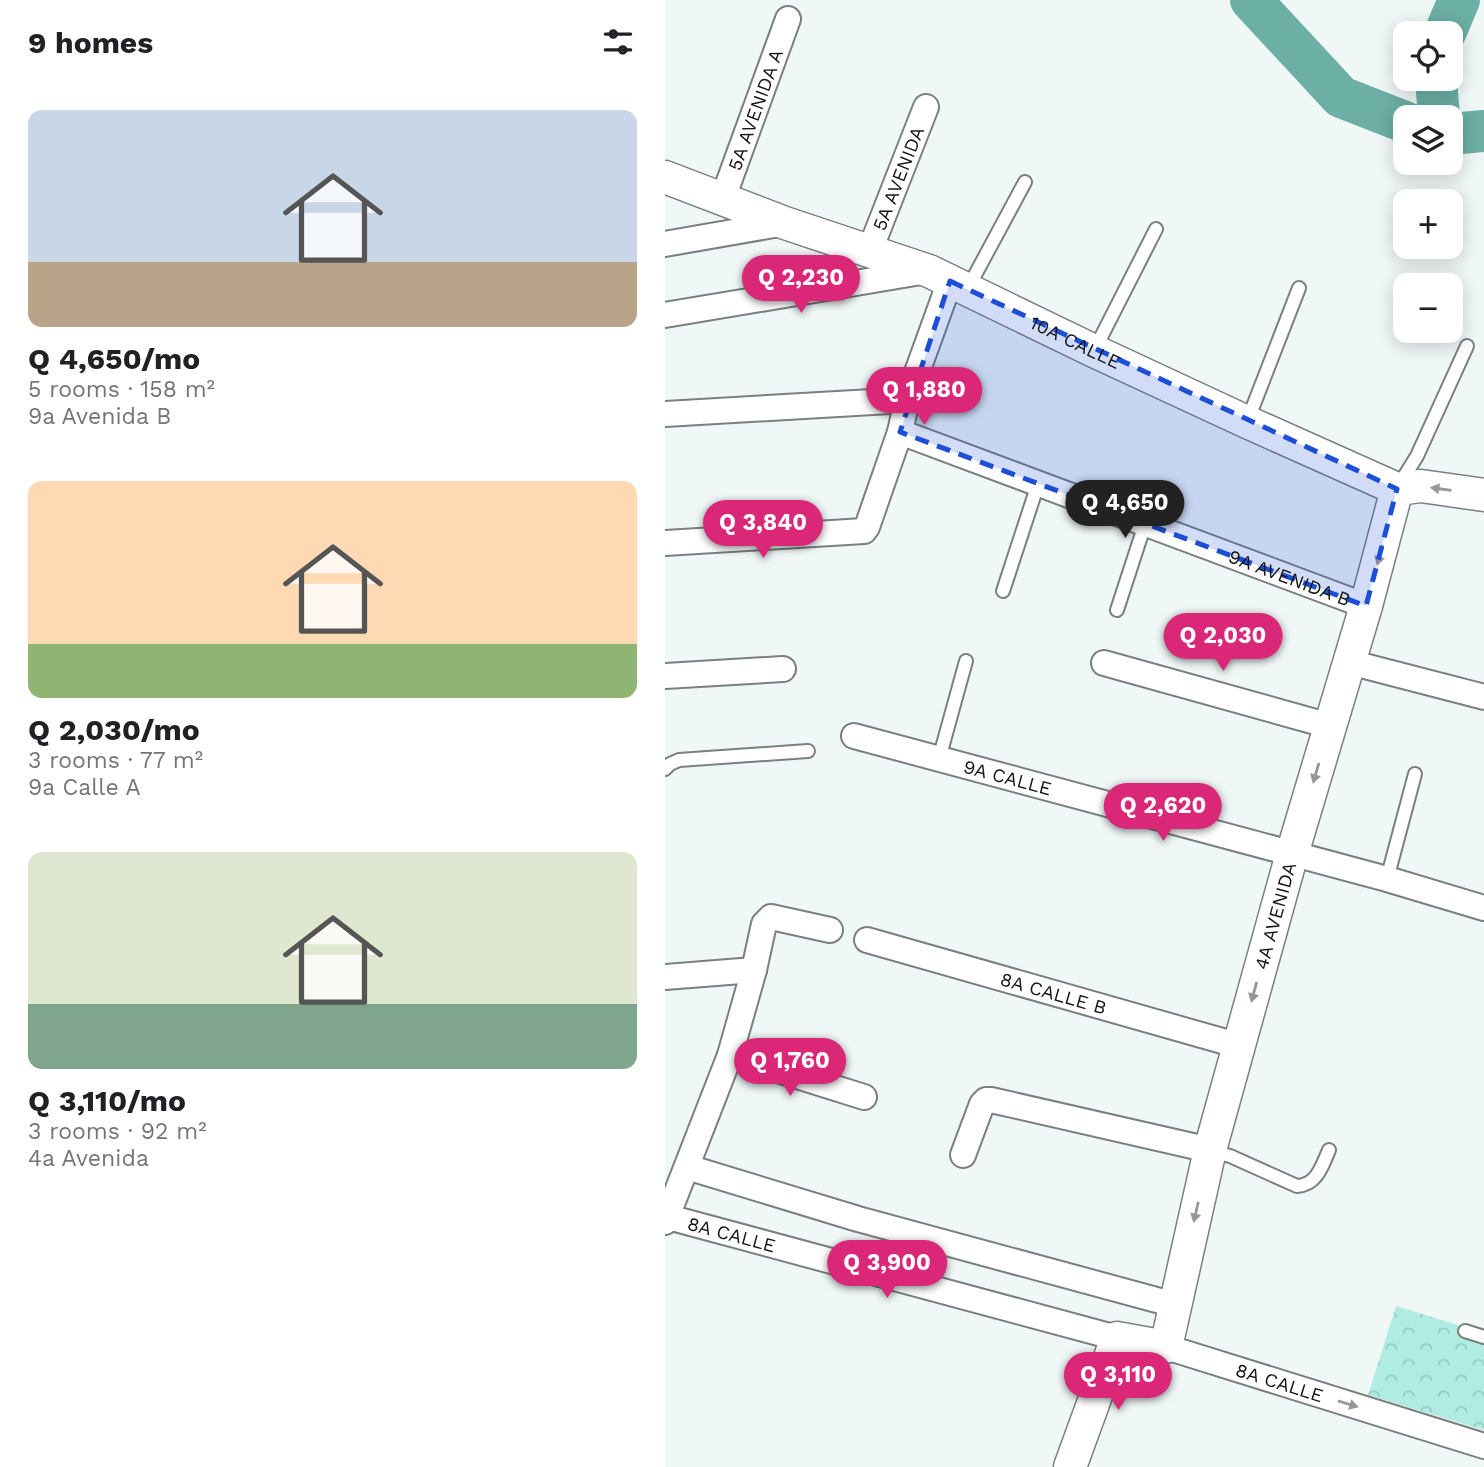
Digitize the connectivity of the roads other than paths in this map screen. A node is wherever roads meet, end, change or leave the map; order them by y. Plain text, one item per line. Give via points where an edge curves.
1 (788, 19) dead end
2 (926, 107) dead end
3 (665, 177) edge
4 (1025, 182) dead end
5 (723, 198) junction
6 (785, 223) junction
7 (1156, 229) dead end
8 (665, 244) edge
9 (870, 250) junction
10 (949, 280) junction
11 (1299, 288) dead end
12 (665, 315) edge
13 (1467, 346) dead end
14 (1094, 351) junction
15 (907, 400) junction
16 (665, 414) edge
17 (1247, 422) junction
18 (899, 432) junction
19 (1038, 484) junction
20 (1397, 489) junction
21 (1484, 495) edge
22 (1145, 524) junction
23 (665, 543) edge
24 (1003, 591) dead end
25 (1366, 606) junction
26 (1117, 610) dead end
27 (967, 661) dead end
28 (1349, 662) junction
29 (1104, 663) dead end
30 (783, 669) dead end
31 (665, 676) edge
32 (1484, 697) edge
33 (1330, 726) junction
34 (854, 736) dead end
35 (808, 751) dead end
36 (939, 758) junction
37 (665, 769) edge
38 (1415, 774) dead end
39 (1292, 854) junction
40 (1387, 879) junction
41 (1484, 908) edge
42 (830, 930) dead end
43 (867, 940) dead end
44 (754, 970) junction
45 (665, 977) edge
46 (1240, 1046) junction
47 (730, 1055) junction
48 (864, 1097) dead end
49 (1210, 1150) junction
50 (1329, 1150) dead end
51 (963, 1155) dead end
52 (687, 1167) junction
53 (666, 1220) edge
54 (1175, 1305) junction
55 (1465, 1331) dead end
56 (1484, 1337) edge
57 (1117, 1338) junction
58 (1166, 1347) junction
59 (1484, 1446) edge
60 (1070, 1467) edge

1 - 5 street, 5A AVENIDA A
2 - 9 street, 5A AVENIDA
3 - 5 street, 10A CALLE
4 - 10 lane
5 - 6 street, 10A CALLE
6 - 8 street
6 - 9 street, 10A CALLE
7 - 14 lane
9 - 10 street, 10A CALLE
10 - 12 street
10 - 14 street, 10A CALLE
10 - 15 street
11 - 17 lane
13 - 20 lane
14 - 17 street, 10A CALLE
15 - 16 street
15 - 18 street
17 - 20 street, 10A CALLE
18 - 19 street, 9A AVENIDA B
18 - 23 street via 864,531
19 - 22 street, 9A AVENIDA B
19 - 24 lane
21 -> 20 street, 10A CALLE via 1421,486
20 -> 25 street, 4A AVENIDA
22 - 25 street, 9A AVENIDA B
22 - 26 lane
25 - 28 street, 4A AVENIDA
27 - 36 lane
28 - 32 street
28 - 33 street, 4A AVENIDA
29 - 33 street
30 - 31 street
33 -> 39 street, 4A AVENIDA
34 - 36 street, 9A CALLE
35 - 37 lane via 679,760
36 - 39 street, 9A CALLE
38 - 40 lane
39 - 40 street, 9A CALLE
39 -> 46 street, 4A AVENIDA
40 - 41 street, 9A CALLE
42 - 44 street via 771,917 764,924
43 - 46 street, 8A CALLE B
44 - 45 street
44 - 47 street
46 - 49 street, 4A AVENIDA
47 - 48 street
47 - 52 street
49 - 50 lane via 1297,1186 1313,1181
49 - 51 street via 986,1100
49 -> 54 street, 4A AVENIDA
52 - 53 street
52 - 54 street via 871,1223
53 - 57 street, 8A CALLE
54 - 58 street, 4A AVENIDA
55 - 56 lane
57 - 58 street, 8A CALLE
57 - 60 street
58 -> 59 street, 8A CALLE

